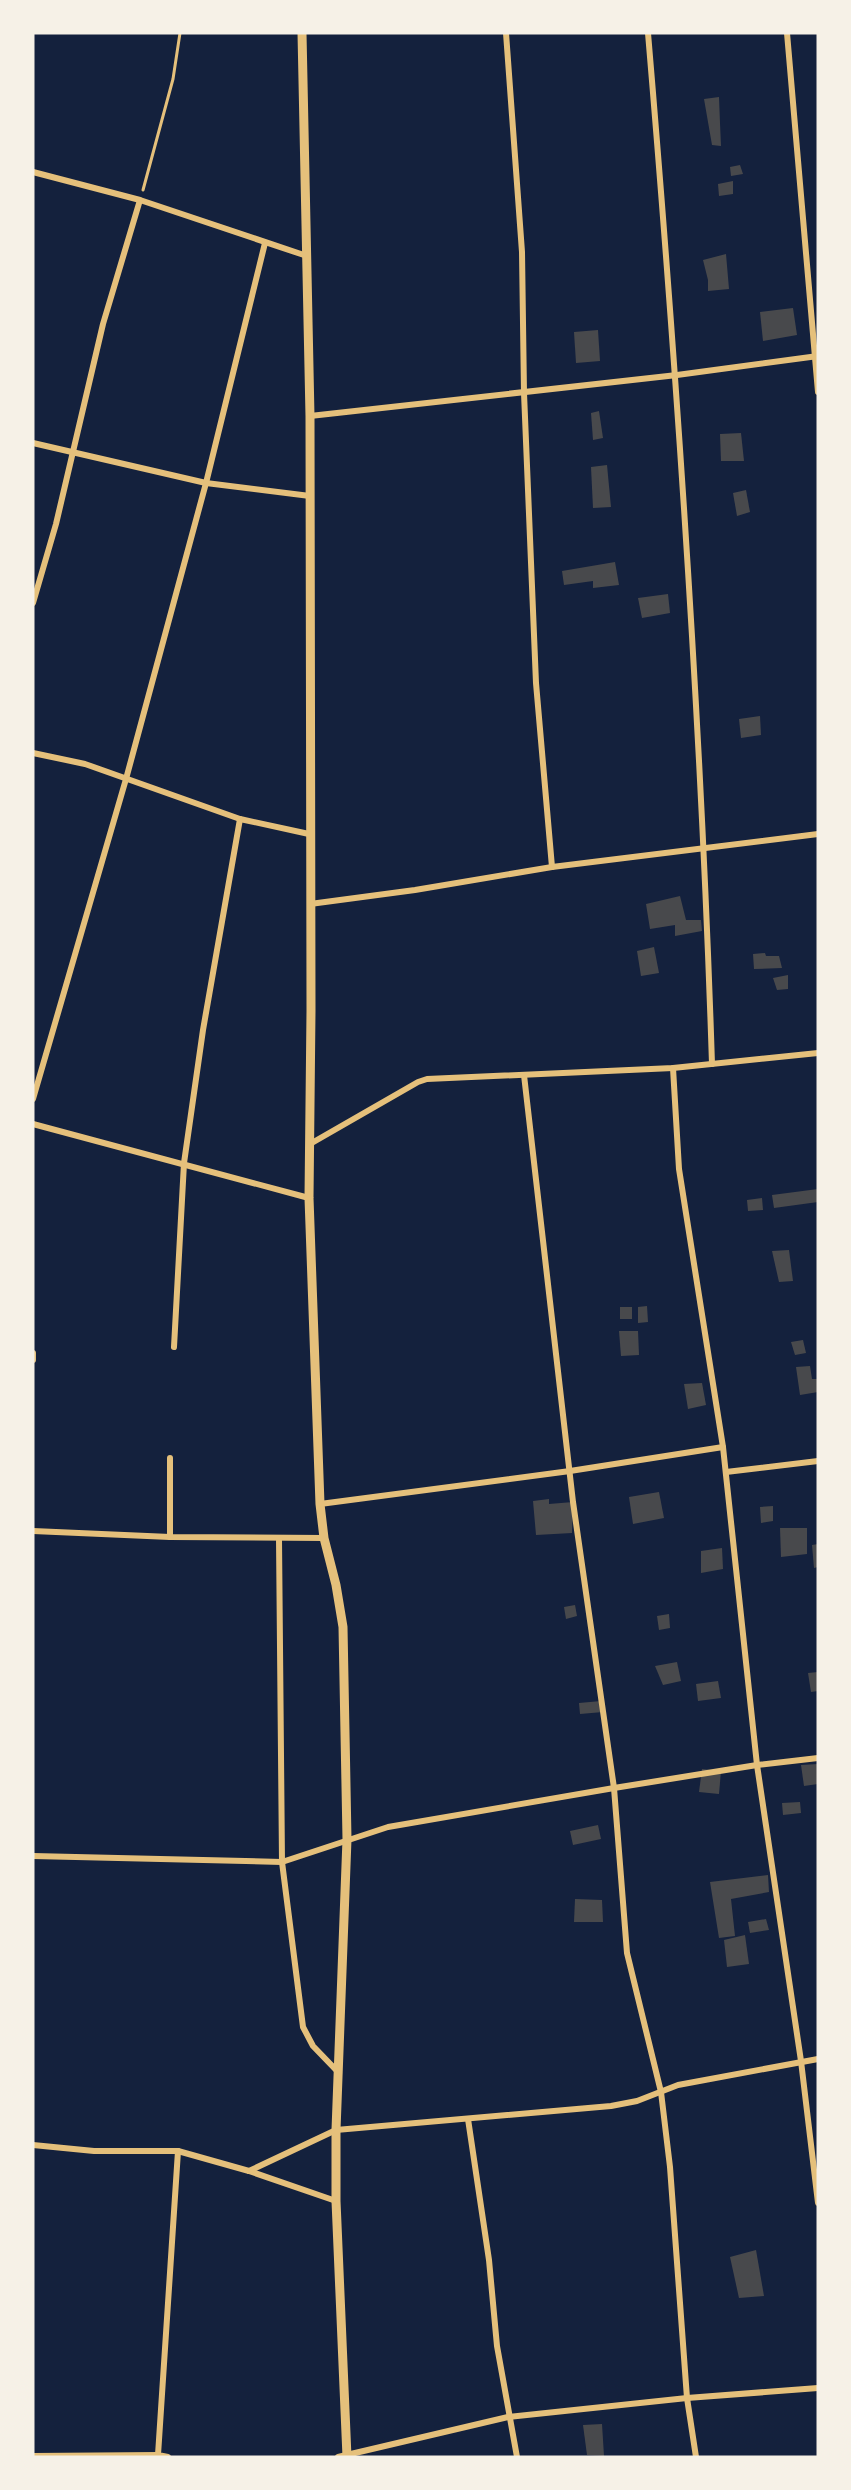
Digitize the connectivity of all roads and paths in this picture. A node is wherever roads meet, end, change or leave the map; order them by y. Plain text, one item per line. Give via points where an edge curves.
1 (180, 33) edge
2 (303, 33) edge
3 (506, 33) edge
4 (648, 33) edge
5 (787, 33) edge
6 (33, 172) edge
7 (140, 201) junction
8 (265, 243) junction
9 (307, 256) junction
10 (817, 356) edge
11 (676, 375) junction
12 (818, 392) edge
13 (524, 393) junction
14 (310, 416) junction
15 (33, 443) edge
16 (73, 453) junction
17 (206, 483) junction
18 (310, 496) junction
19 (33, 603) edge
20 (33, 753) edge
21 (126, 779) junction
22 (240, 819) junction
23 (309, 834) junction
24 (818, 834) edge
25 (705, 847) junction
26 (552, 867) junction
27 (309, 904) junction
28 (818, 1053) edge
29 (712, 1064) junction
30 (674, 1068) junction
31 (524, 1075) junction
32 (33, 1099) edge
33 (33, 1124) edge
34 (310, 1144) junction
35 (184, 1163) junction
36 (309, 1198) junction
37 (174, 1347) dead end
38 (33, 1353) edge
39 (33, 1360) edge
40 (723, 1447) junction
41 (170, 1458) dead end
42 (818, 1461) edge
43 (570, 1471) junction
44 (726, 1472) junction
45 (320, 1504) junction
46 (33, 1531) edge
47 (170, 1537) junction
48 (324, 1538) junction
49 (279, 1539) junction
50 (818, 1758) edge
51 (757, 1765) junction
52 (614, 1788) junction
53 (347, 1839) junction
54 (33, 1856) edge
55 (282, 1862) junction
56 (818, 2059) edge
57 (801, 2061) junction
58 (339, 2073) junction
59 (661, 2092) junction
60 (468, 2119) junction
61 (336, 2130) junction
62 (33, 2145) edge
63 (178, 2151) junction
64 (249, 2171) junction
65 (336, 2201) junction
66 (818, 2203) edge
67 (818, 2388) edge
68 (687, 2398) junction
69 (508, 2417) junction
70 (158, 2455) junction
71 (33, 2456) edge
72 (344, 2456) edge
73 (168, 2457) edge
74 (517, 2457) edge
75 (696, 2457) edge

1 - 7 path via 173,79
2 - 9 street
3 - 13 street via 522,252
4 - 11 street
5 - 10 street
6 - 7 street
7 - 8 street
7 - 16 street via 103,324
8 - 9 street
8 - 17 street
9 - 14 street
10 - 11 street
10 - 12 street
11 - 13 street
11 - 25 street
13 - 14 street
13 - 26 street via 536,683
14 - 18 street
15 - 16 street
16 - 17 street
16 - 19 street
17 - 18 street
17 - 21 street
18 - 23 street
20 - 21 street via 85,764
21 - 22 street
21 - 32 street
22 - 23 street
22 - 35 street
23 - 27 street
24 - 25 street
25 - 26 street
25 - 29 street
26 - 27 street
27 - 34 street
28 - 29 street
29 - 30 street
30 - 31 street
30 - 40 street via 679,1169
31 - 34 street via 422,1080
31 - 43 street
33 - 35 street
34 - 36 street
35 - 36 street
35 - 37 street
36 - 45 street
38 - 39 street
40 - 43 street
40 - 44 street
41 - 47 street
42 - 44 street
43 - 45 street
43 - 52 street
44 - 51 street
45 - 48 street
46 - 47 street
47 - 49 street
48 - 49 street
48 - 53 street via 343,1627
49 - 55 street
50 - 51 street
51 - 52 street
51 - 57 street
52 - 53 street via 388,1827
52 - 59 street via 627,1953
53 - 55 street
53 - 58 street
54 - 55 street
55 - 58 street via 303,2027 313,2046
56 - 57 street
57 - 59 street via 696,2081
57 - 66 street
58 - 61 street
59 - 60 street via 611,2106
59 - 68 street via 679,2265
60 - 61 street
60 - 69 street
61 - 64 street
61 - 65 street
62 - 63 street via 94,2151
63 - 64 street
63 - 70 street
64 - 65 street
65 - 72 street
67 - 68 street
68 - 69 street
68 - 75 street
69 - 72 street
69 - 74 street
70 - 71 street
70 - 73 street

